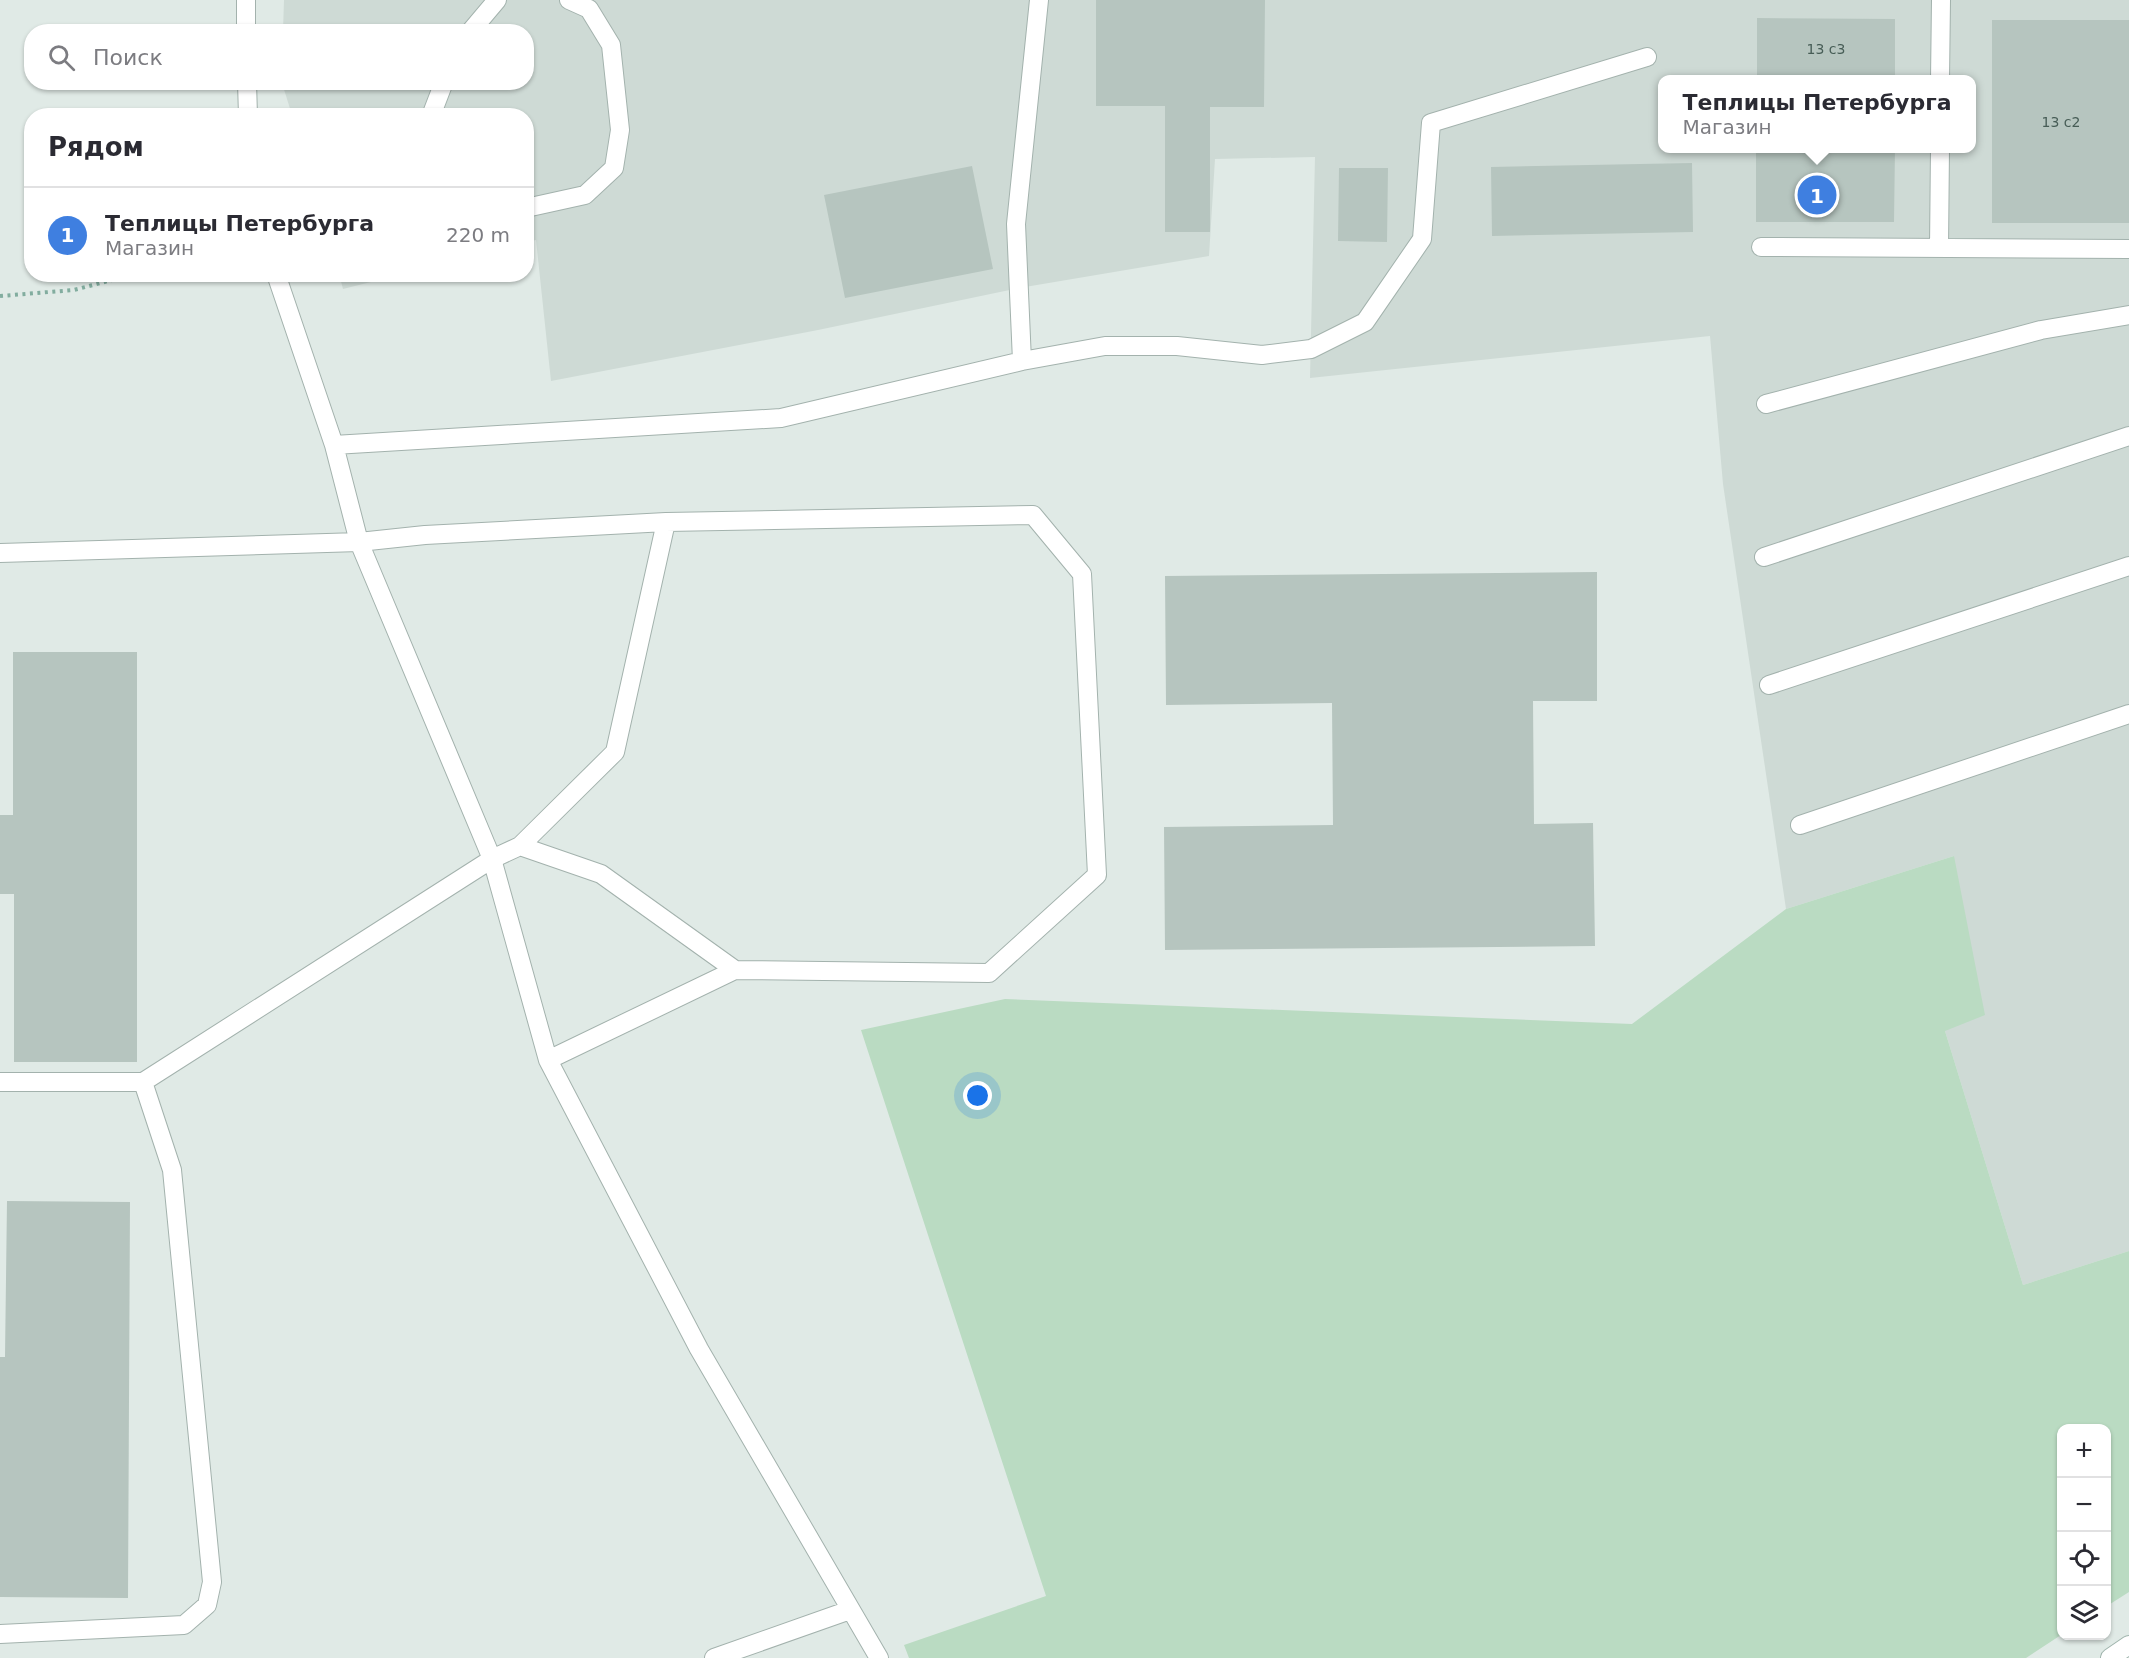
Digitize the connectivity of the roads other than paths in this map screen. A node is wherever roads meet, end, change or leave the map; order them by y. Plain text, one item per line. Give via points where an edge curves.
1 (246, 0) edge
2 (497, 0) edge
3 (569, 0) edge
4 (1038, 0) edge
5 (1941, 0) edge
6 (246, 24) edge
7 (477, 24) edge
8 (1647, 57) dead end
9 (1940, 75) edge
10 (247, 90) edge
11 (441, 90) edge
12 (248, 108) edge
13 (434, 108) edge
14 (1940, 153) edge
15 (534, 206) edge
16 (1761, 247) dead end
17 (1939, 248) junction
18 (2129, 249) edge
19 (279, 282) edge
20 (2129, 315) edge
21 (1022, 361) junction
22 (1766, 404) dead end
23 (2129, 435) edge
24 (334, 445) junction
25 (666, 522) junction
26 (359, 542) junction
27 (0, 553) edge
28 (1764, 557) dead end
29 (2129, 566) edge
30 (1769, 685) dead end
31 (2129, 714) edge
32 (1800, 825) dead end
33 (520, 846) junction
34 (492, 860) junction
35 (735, 970) junction
36 (548, 1060) junction
37 (0, 1082) edge
38 (143, 1082) junction
39 (850, 1610) junction
40 (0, 1634) edge
41 (2129, 1645) edge
42 (714, 1658) edge
43 (879, 1658) edge
44 (2110, 1658) edge

1 - 6 street
2 - 7 street
3 - 15 street via 589,9 611,45 620,130 614,168 585,195
4 - 21 street via 1016,224
5 - 9 street
8 - 21 street via 1431,123 1422,239 1365,322 1322,344 1262,355 1177,346 1105,346
10 - 12 street
11 - 13 street
14 - 17 street
16 - 17 street
17 - 18 street
19 - 24 street
20 - 22 street via 2041,330
21 - 24 street via 781,417
23 - 28 street
24 - 26 street
25 - 26 street
25 - 33 street via 615,752
25 - 35 street via 1033,515 1082,574 1097,875 989,974
26 - 27 street
26 - 34 street
29 - 30 street
31 - 32 street
33 - 34 street
33 - 35 street via 601,874
34 - 36 street
34 - 38 street
35 - 36 street
36 - 39 street via 699,1349
37 - 38 street
38 - 40 street via 172,1170 212,1582 207,1605 184,1625
39 - 42 street
39 - 43 street
41 - 44 street

